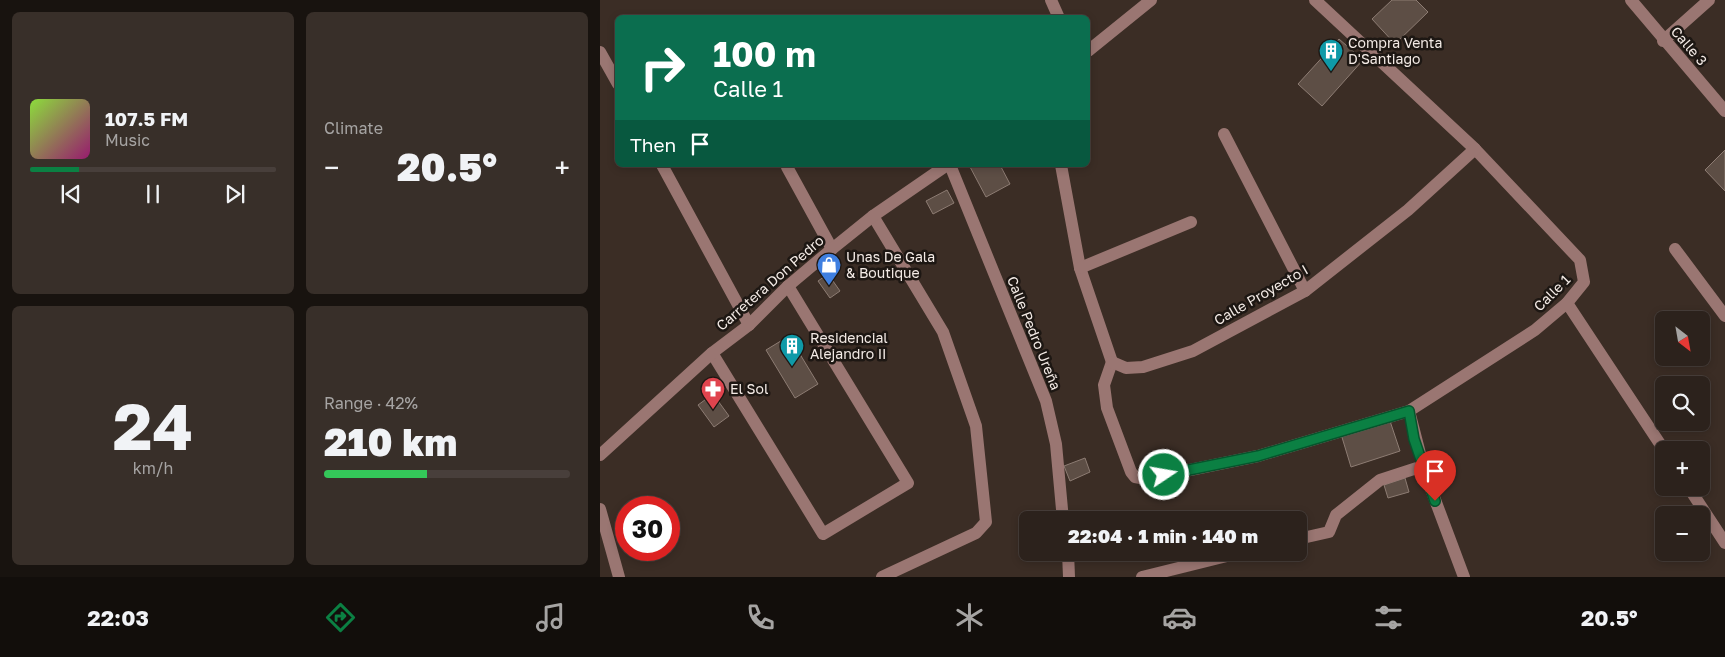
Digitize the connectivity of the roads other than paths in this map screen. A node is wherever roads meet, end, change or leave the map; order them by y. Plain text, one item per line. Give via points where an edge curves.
1 (1051, 0) edge
2 (1150, 0) edge
3 (1315, 0) edge
4 (1631, 0) edge
5 (1709, 0) edge
6 (1058, 15) edge
7 (1663, 41) junction
8 (1090, 49) edge
9 (600, 52) edge
10 (615, 79) edge
11 (1725, 111) edge
12 (1224, 134) dead end
13 (1475, 149) junction
14 (663, 167) edge
15 (787, 167) dead end
16 (946, 167) edge
17 (950, 167) edge
18 (1061, 167) edge
19 (873, 216) junction
20 (1191, 222) dead end
21 (832, 249) junction
22 (1675, 249) dead end
23 (1080, 268) junction
24 (788, 286) junction
25 (1305, 291) junction
26 (1567, 303) junction
27 (1725, 316) edge
28 (749, 326) junction
29 (712, 353) junction
30 (1112, 362) junction
31 (1409, 411) junction
32 (1658, 441) edge
33 (600, 455) edge
34 (1423, 466) junction
35 (1693, 496) edge
36 (600, 509) edge
37 (1062, 511) edge
38 (1307, 537) edge
39 (1725, 543) edge
40 (1068, 561) edge
41 (1207, 561) edge
42 (620, 577) edge
43 (882, 577) edge
44 (1069, 577) edge
45 (1142, 577) edge
46 (1464, 577) edge

1 - 6 street
2 - 8 street
3 - 13 street, Calle 1
4 - 7 street, Calle 3
5 - 7 street
7 - 11 street, Calle 3
9 - 10 street
12 - 25 street
13 - 25 street, Calle Proyecto I via 1408,210
13 - 26 street, Calle 1 via 1580,260 1584,282
14 - 28 street
15 - 21 street
16 - 19 street, Carretera Don Pedro
17 - 37 street, Calle Pedro Ureña via 1046,401 1056,444
18 - 23 street
19 - 21 street, Carretera Don Pedro
19 - 43 street via 943,332 976,426 986,522 976,533
20 - 23 street
21 - 24 street, Carretera Don Pedro
22 - 27 street
23 - 30 street
24 - 28 street, Carretera Don Pedro
24 - 29 street via 908,483 823,534
25 - 30 street, Calle Proyecto I via 1193,350 1142,367 1126,368
26 - 31 street, Calle 1 via 1536,330
26 - 32 street
28 - 29 street, Carretera Don Pedro
29 - 33 street, Carretera Don Pedro
30 - 31 street, Calle 1 via 1104,385 1107,408 1131,472 1140,479 1258,456
31 - 34 street
34 - 38 street via 1380,480 1336,515 1329,532
34 - 46 street
35 - 39 street
36 - 42 street
40 - 44 street
41 - 45 street

